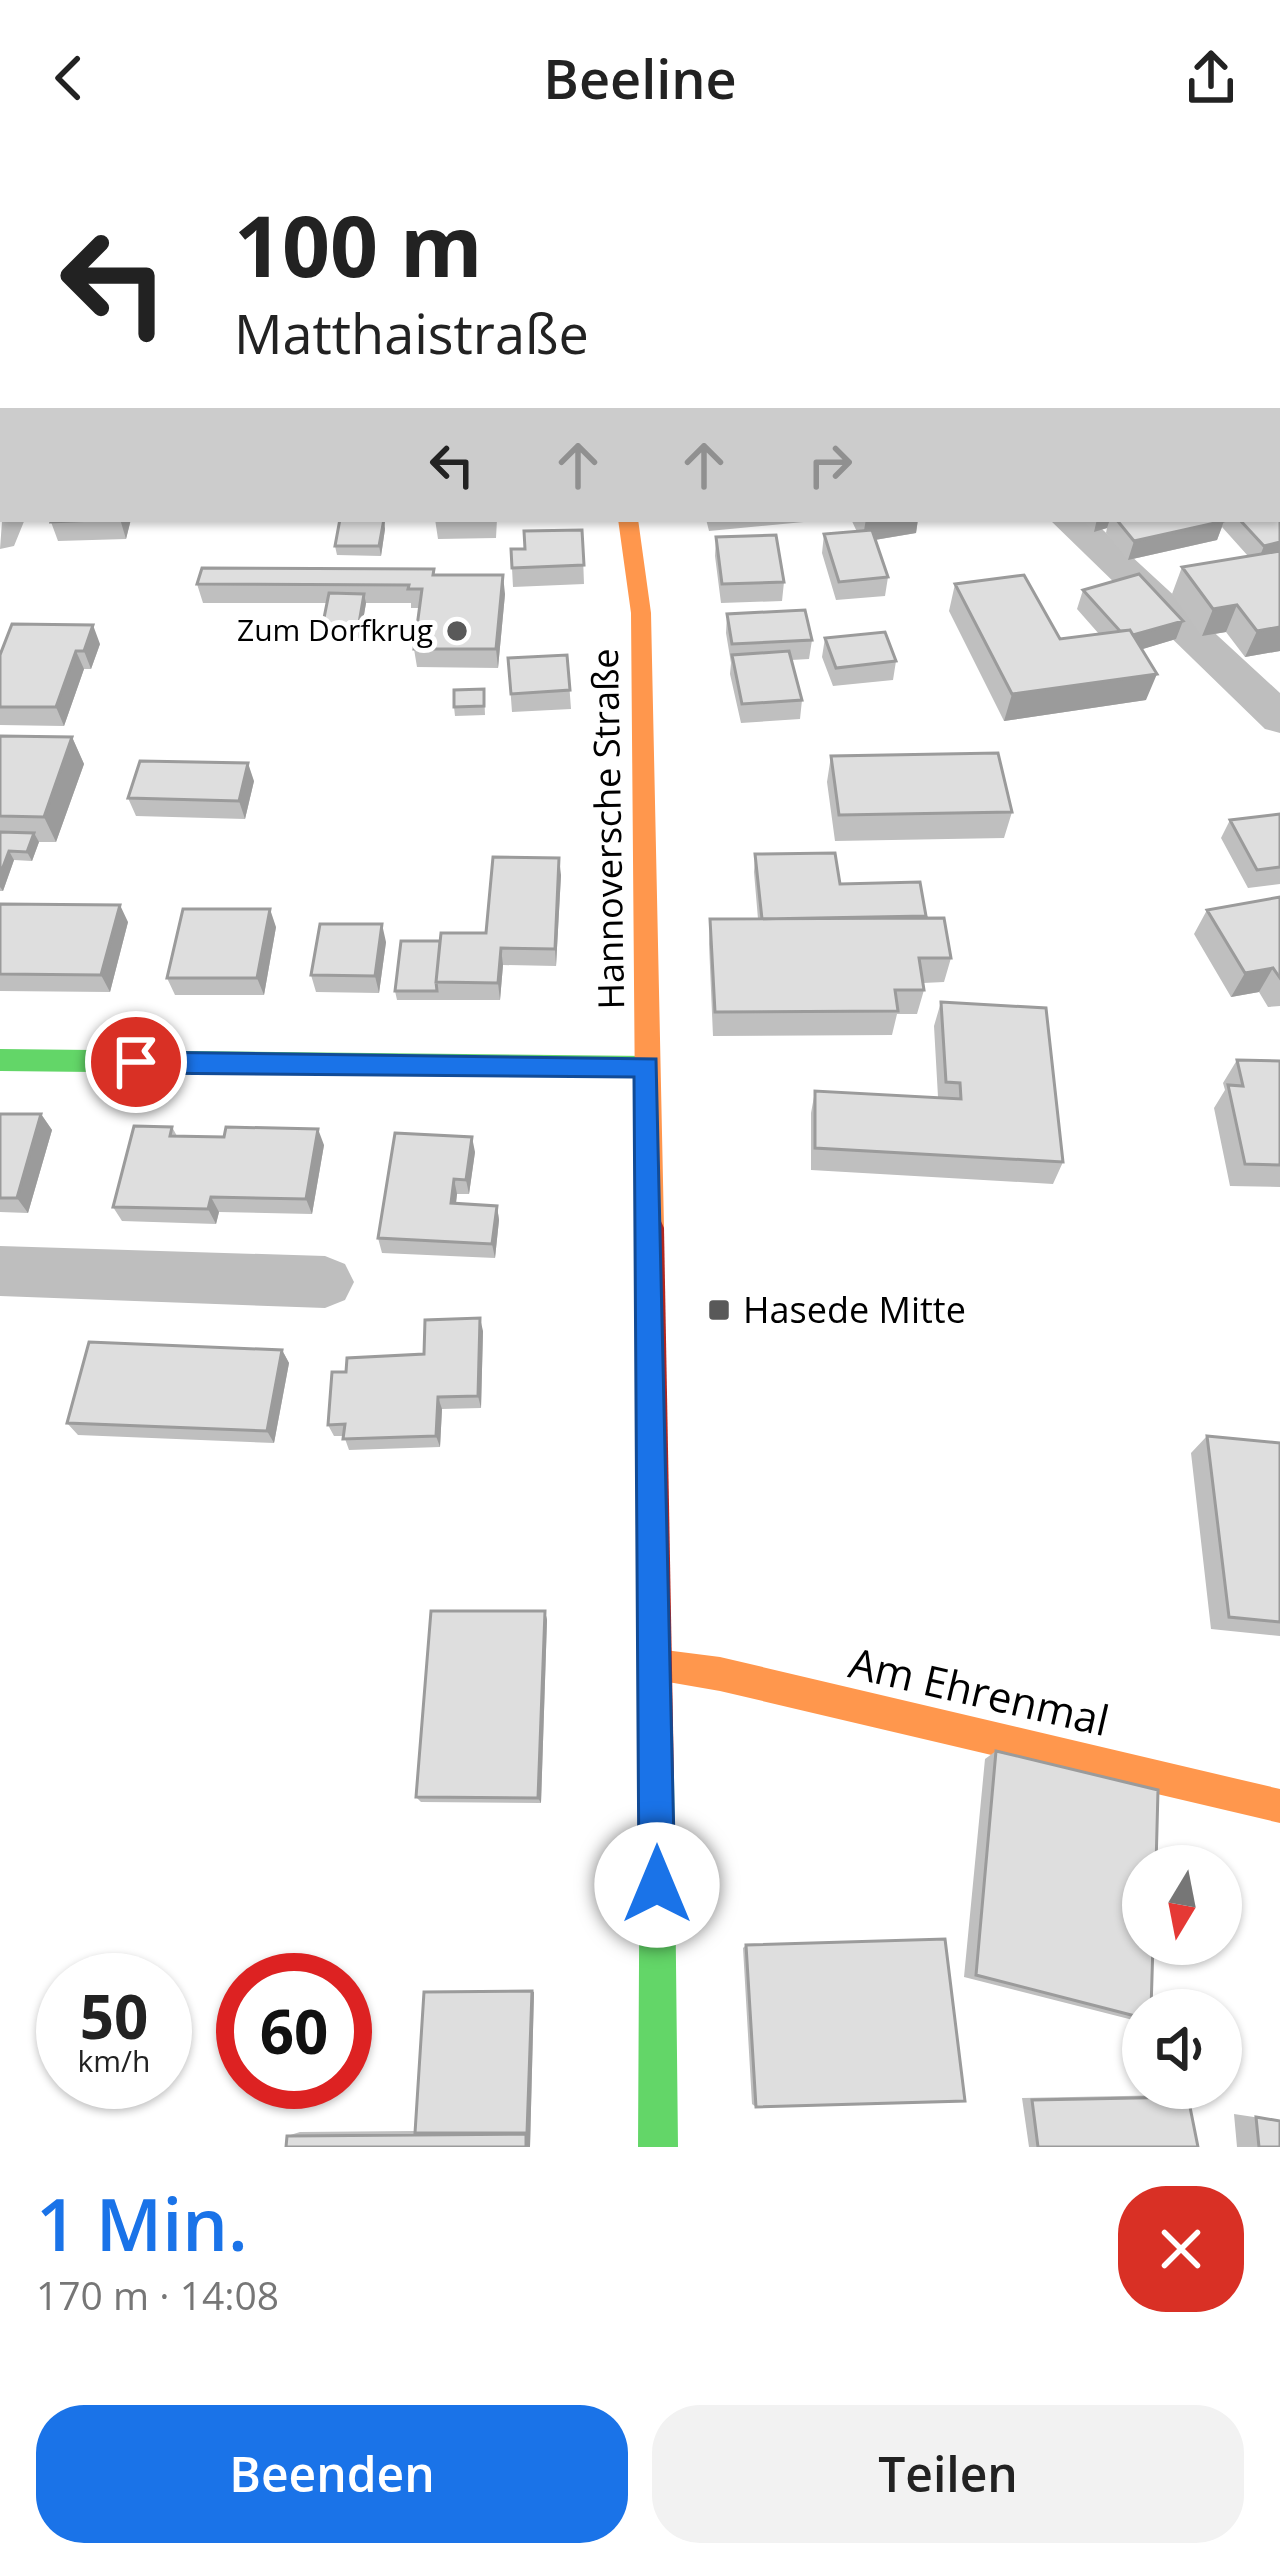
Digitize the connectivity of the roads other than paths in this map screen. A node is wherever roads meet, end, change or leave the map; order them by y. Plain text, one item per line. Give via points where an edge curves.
1 (628, 522) edge
2 (1071, 522) edge
3 (1280, 718) edge
4 (0, 1060) edge
5 (647, 1067) junction
6 (0, 1271) edge
7 (325, 1282) dead end
8 (657, 1666) junction
9 (1280, 1806) edge
10 (658, 2147) edge

1 - 5 main road, Hannoversche Straße via 641,613
2 - 3 street
4 - 5 main road
5 - 8 main road, Hannoversche Straße
6 - 7 street
8 - 9 main road, Am Ehrenmal via 720,1674
8 - 10 main road, Hannoversche Straße

